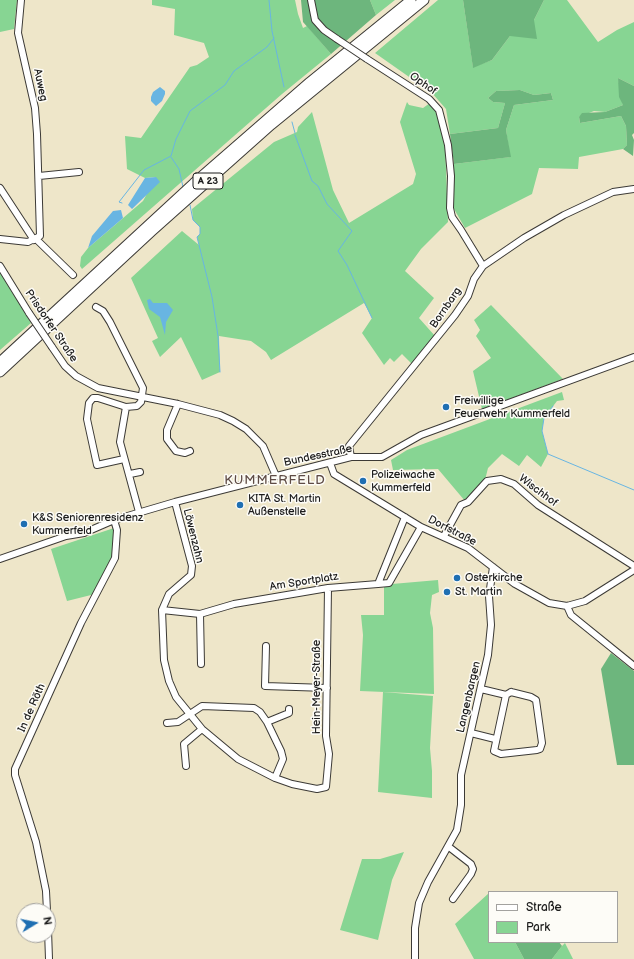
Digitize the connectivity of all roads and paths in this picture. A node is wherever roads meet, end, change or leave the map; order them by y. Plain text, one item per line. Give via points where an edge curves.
1 (22, 0) edge
2 (311, 0) edge
3 (411, 0) edge
4 (424, 0) edge
5 (79, 172) dead end
6 (39, 176) junction
7 (0, 188) edge
8 (634, 189) edge
9 (0, 239) edge
10 (35, 239) junction
11 (0, 266) edge
12 (483, 266) junction
13 (73, 275) dead end
14 (96, 307) dead end
15 (634, 357) edge
16 (0, 362) edge
17 (0, 372) edge
18 (142, 397) junction
19 (178, 404) junction
20 (126, 407) junction
21 (190, 451) dead end
22 (351, 458) junction
23 (124, 459) junction
24 (330, 463) junction
25 (140, 472) dead end
26 (130, 474) junction
27 (276, 476) junction
28 (174, 502) junction
29 (139, 512) junction
30 (406, 517) junction
31 (114, 520) junction
32 (422, 527) junction
33 (444, 536) junction
34 (0, 559) edge
35 (634, 566) edge
36 (494, 567) junction
37 (634, 570) edge
38 (378, 584) junction
39 (328, 588) junction
40 (567, 606) junction
41 (162, 610) junction
42 (200, 614) junction
43 (266, 646) dead end
44 (200, 664) dead end
45 (634, 666) edge
46 (327, 688) junction
47 (481, 689) junction
48 (506, 695) junction
49 (289, 713) dead end
50 (189, 714) junction
51 (267, 722) junction
52 (167, 723) dead end
53 (202, 729) junction
54 (471, 733) junction
55 (496, 739) junction
56 (186, 766) dead end
57 (275, 778) junction
58 (449, 847) junction
59 (453, 899) dead end
60 (47, 903) edge
61 (48, 943) edge
62 (49, 959) edge
63 (415, 959) edge

1 - 6 street, Auweg via 18,33 35,108
2 - 12 street, Ophof, bridge via 315,20 324,30 429,100 439,110 448,145 452,217
3 - 16 highway, A 23 via 310,82 200,178
4 - 17 highway, A 23 via 199,188
5 - 6 street
6 - 10 street, Auweg via 40,236
7 - 10 street
8 - 12 street, Bornbarg via 613,192 564,215
9 - 10 street via 28,242
10 - 13 street
11 - 18 street, Prisdorfer Straße, bridge via 65,366 86,383 98,388
12 - 22 street, Bornbarg via 478,270 468,296 455,316 349,446
14 - 18 street via 103,311 110,322 142,384
15 - 22 street, Bundesstraße via 421,435 382,457
18 - 19 street, Prisdorfer Straße
18 - 20 street via 137,406
19 - 21 street via 167,430 167,439 176,451
19 - 27 street, Prisdorfer Straße via 220,415 246,429 262,446
20 - 23 street via 120,442
20 - 23 street via 93,398 89,403 87,419 97,465
22 - 24 street, Bundesstraße
23 - 26 street
24 - 27 street, Bundesstraße
24 - 30 street, Dorfstraße via 334,474
25 - 26 street
26 - 29 street
27 - 28 street, Bundesstraße
28 - 29 street, Bundesstraße
28 - 41 street, Löwenzahn via 192,566 191,575 169,594
29 - 31 street, Bundesstraße
30 - 32 street, Dorfstraße
30 - 38 street
31 - 34 street, Bundesstraße via 84,533 66,536
31 - 60 street, In de Röth via 117,530 115,558 81,623 15,769 36,842
32 - 33 street, Dorfstraße
32 - 38 street via 389,583
33 - 35 street, Wischhof via 461,505 468,502 487,481 501,479 510,482 538,504
33 - 36 street, Dorfstraße via 468,548
36 - 40 street, Dorfstraße via 523,590 549,602
36 - 47 street, Langenbargen via 489,596 490,642
37 - 40 street via 592,597
38 - 39 street, Am Sportplatz
39 - 42 street, Am Sportplatz via 234,604
39 - 46 street, Hein-Meyer-Straße
40 - 45 street via 571,615
41 - 42 street, Am Sportplatz
41 - 50 street via 164,660 169,682 176,697
42 - 44 street
43 - 46 street via 265,686
46 - 57 street, Hein-Meyer-Straße via 326,736 329,754 326,787 317,789
47 - 48 street
47 - 54 street, Langenbargen
48 - 55 street
48 - 55 street via 511,692 536,700 541,746 537,750 501,754 494,751
49 - 51 street
50 - 51 street via 202,706 254,708
50 - 52 street via 178,722
50 - 53 street
51 - 57 street via 283,759
53 - 56 street via 184,744
53 - 57 street via 238,759
54 - 55 street
54 - 58 street, Langenbargen via 461,775 461,805 457,830
58 - 59 street via 473,868
58 - 63 street, Langenbargen via 419,903 415,928
61 - 62 street

